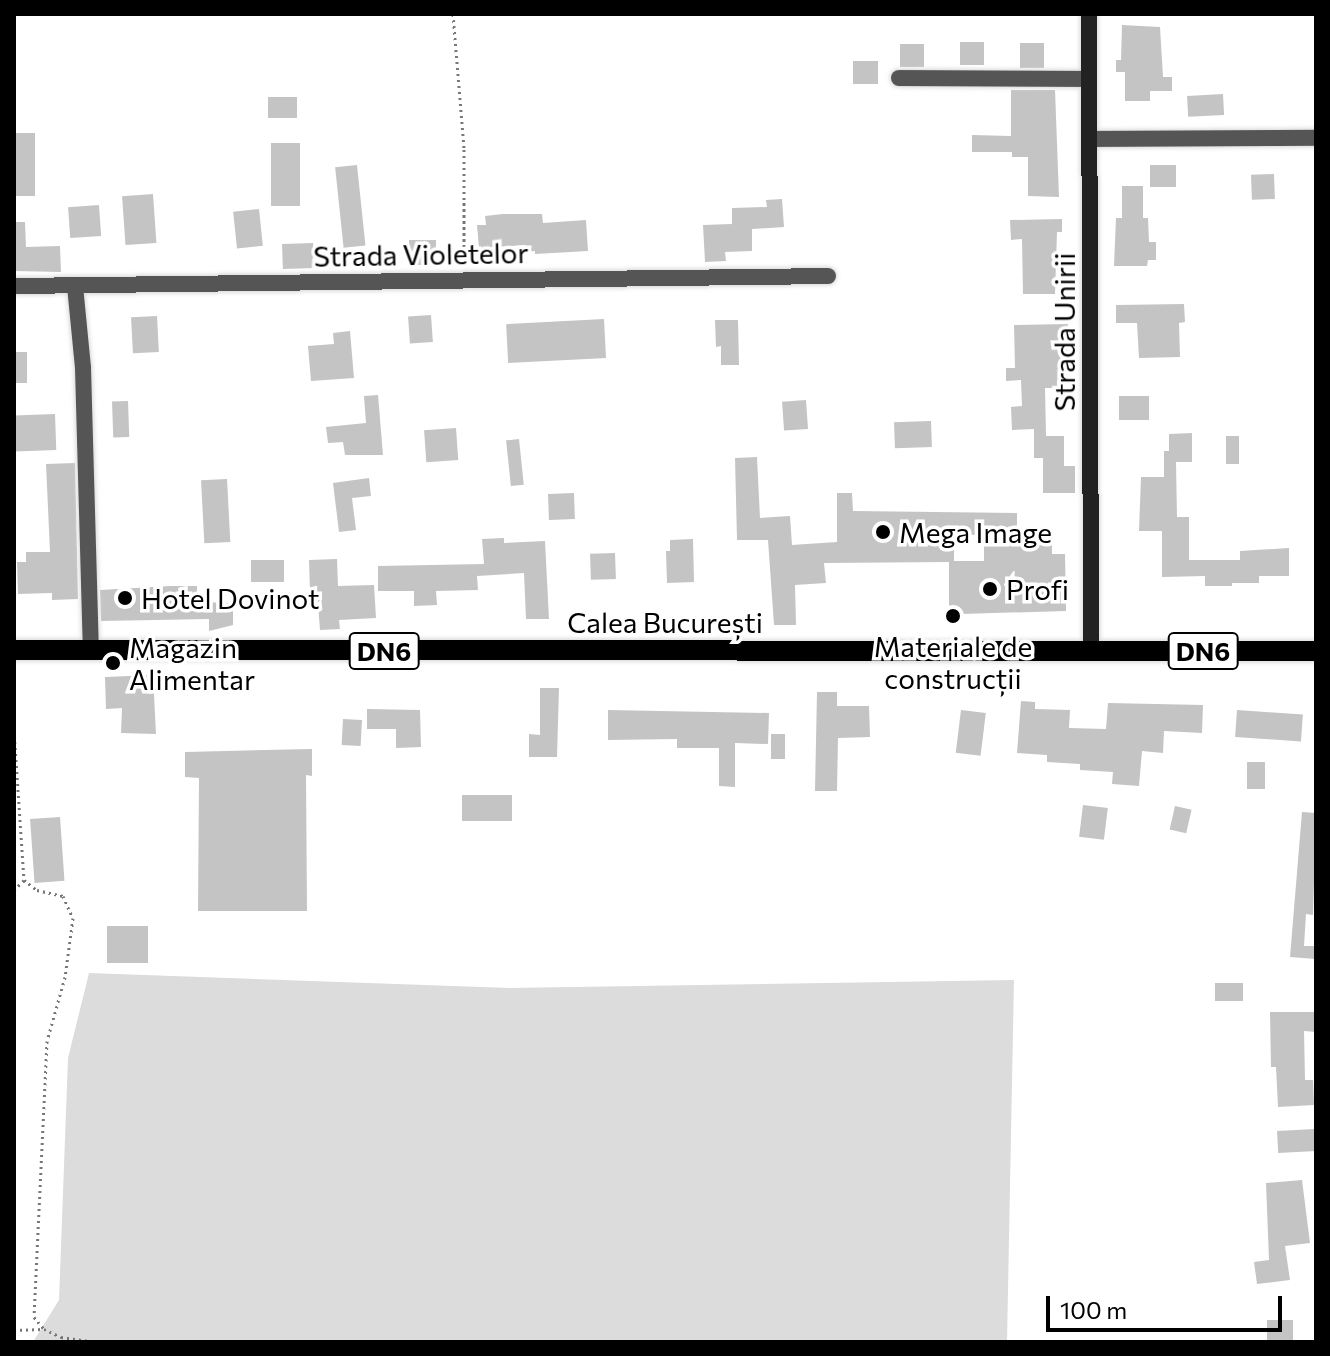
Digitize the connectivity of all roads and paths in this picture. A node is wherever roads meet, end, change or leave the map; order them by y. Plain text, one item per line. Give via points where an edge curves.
1 (453, 14) edge
2 (1089, 14) edge
3 (899, 78) dead end
4 (1089, 79) junction
5 (1316, 138) edge
6 (1090, 139) junction
7 (828, 276) dead end
8 (464, 279) junction
9 (14, 286) edge
10 (75, 286) junction
11 (14, 650) edge
12 (1091, 650) junction
13 (1316, 651) edge
14 (91, 652) junction
15 (14, 730) edge
16 (24, 880) junction
17 (14, 890) edge
18 (44, 1329) junction
19 (14, 1330) edge
20 (95, 1342) edge

1 - 8 path via 464,149
2 - 4 main road, Strada Unirii
3 - 4 street
4 - 6 main road, Strada Unirii
5 - 6 street
6 - 12 main road, Strada Unirii
7 - 8 street, Strada Violetelor
8 - 10 street, Strada Violetelor
9 - 10 street, Strada Violetelor
10 - 14 street via 83,368
11 - 14 main road, Calea București / DN6
12 - 13 main road, Calea București / DN6
12 - 14 main road, Calea București / DN6
15 - 16 path
16 - 17 path
16 - 18 path via 37,890 63,896 73,918 65,977 47,1041 34,1317
18 - 19 path
18 - 20 path

